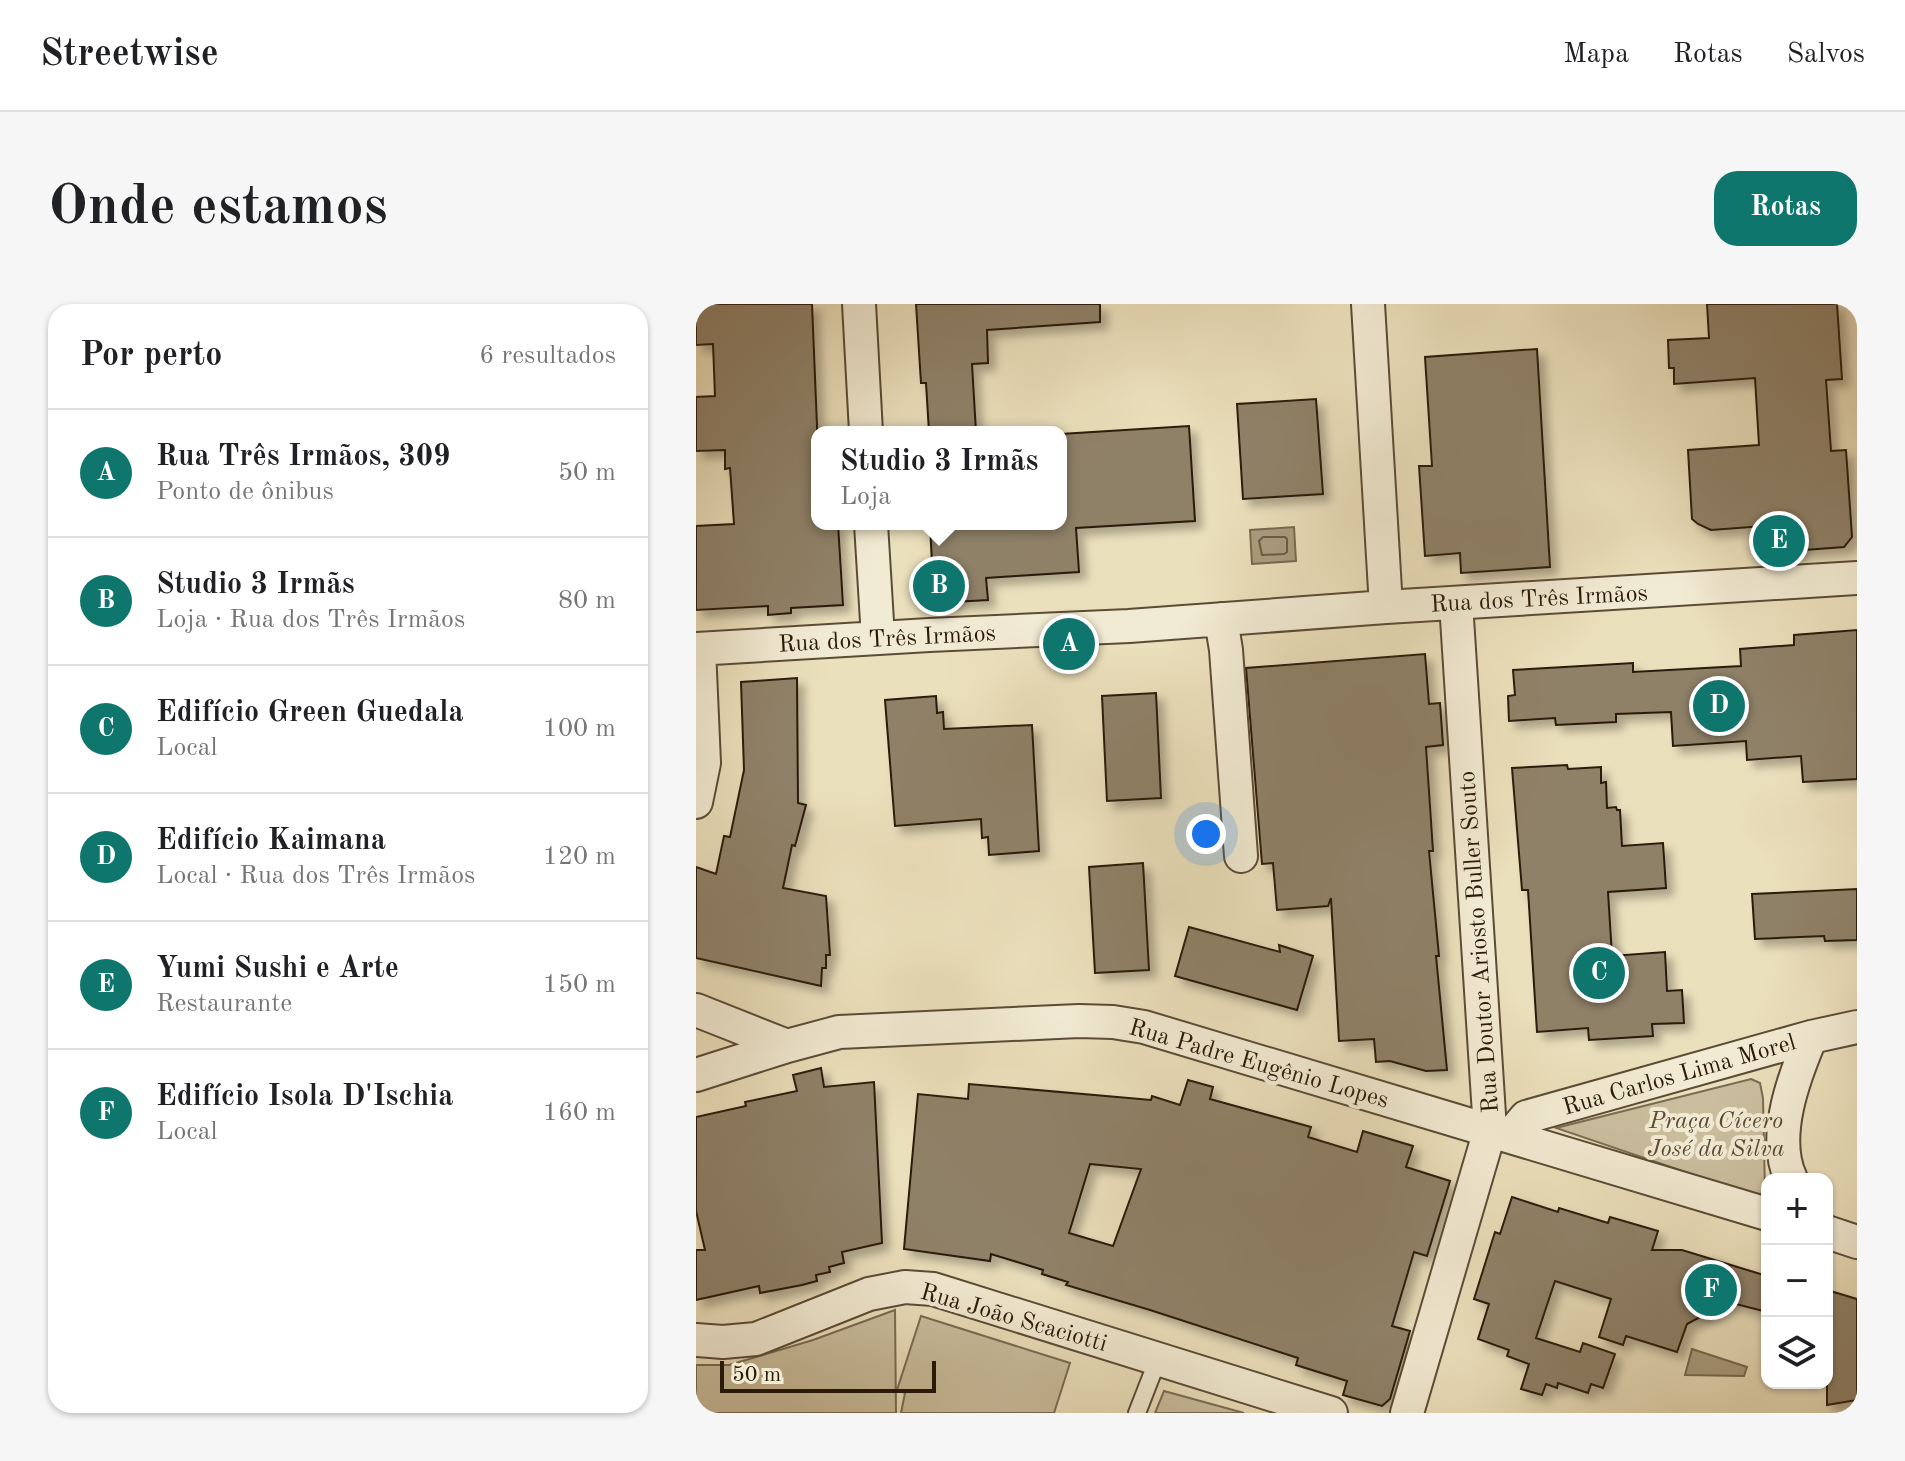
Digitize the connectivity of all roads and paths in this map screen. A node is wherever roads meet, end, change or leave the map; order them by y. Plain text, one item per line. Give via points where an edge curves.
1 (859, 304) edge
2 (1368, 304) edge
3 (866, 426) edge
4 (871, 530) edge
5 (1857, 578) edge
6 (1456, 603) junction
7 (1386, 607) junction
8 (1221, 619) junction
9 (878, 638) junction
10 (698, 649) edge
11 (696, 802) edge
12 (1241, 856) dead end
13 (696, 1010) edge
14 (1857, 1027) edge
15 (1811, 1037) junction
16 (787, 1046) junction
17 (1760, 1051) junction
18 (696, 1075) edge
19 (1500, 1133) junction
20 (1776, 1173) edge
21 (1790, 1173) edge
22 (1761, 1212) edge
23 (1833, 1234) edge
24 (1857, 1242) edge
25 (696, 1340) edge
26 (1158, 1359) junction
27 (1137, 1413) edge
28 (1331, 1413) edge
29 (1407, 1413) edge

1 - 3 street
2 - 7 street
4 - 9 street
5 - 6 street, Rua dos Três Irmãos
6 - 7 street, Rua dos Três Irmãos
6 - 19 street, Rua Doutor Ariosto Buller Souto
7 - 8 street, Rua dos Três Irmãos
8 - 9 street, Rua dos Três Irmãos
8 - 12 street
9 - 10 street, Rua dos Três Irmãos
10 - 11 street via 704,763
13 - 16 street
14 - 15 street, Rua Carlos Lima Morel
15 - 17 street, Rua Carlos Lima Morel
15 - 21 street via 1785,1119
16 - 18 street, Rua Padre Eugênio Lopes
16 - 19 street, Rua Padre Eugênio Lopes via 839,1032 1113,1022
17 - 19 street, Rua Carlos Lima Morel via 1526,1117
17 - 20 street via 1775,1077
19 - 22 street, Rua Padre Eugênio Lopes
19 - 29 street, Rua Doutor Ariosto Buller Souto
23 - 24 street
25 - 26 street, Rua João Scaciotti via 756,1339 869,1294 905,1287 933,1289
26 - 27 lane
26 - 28 street, Rua João Scaciotti

